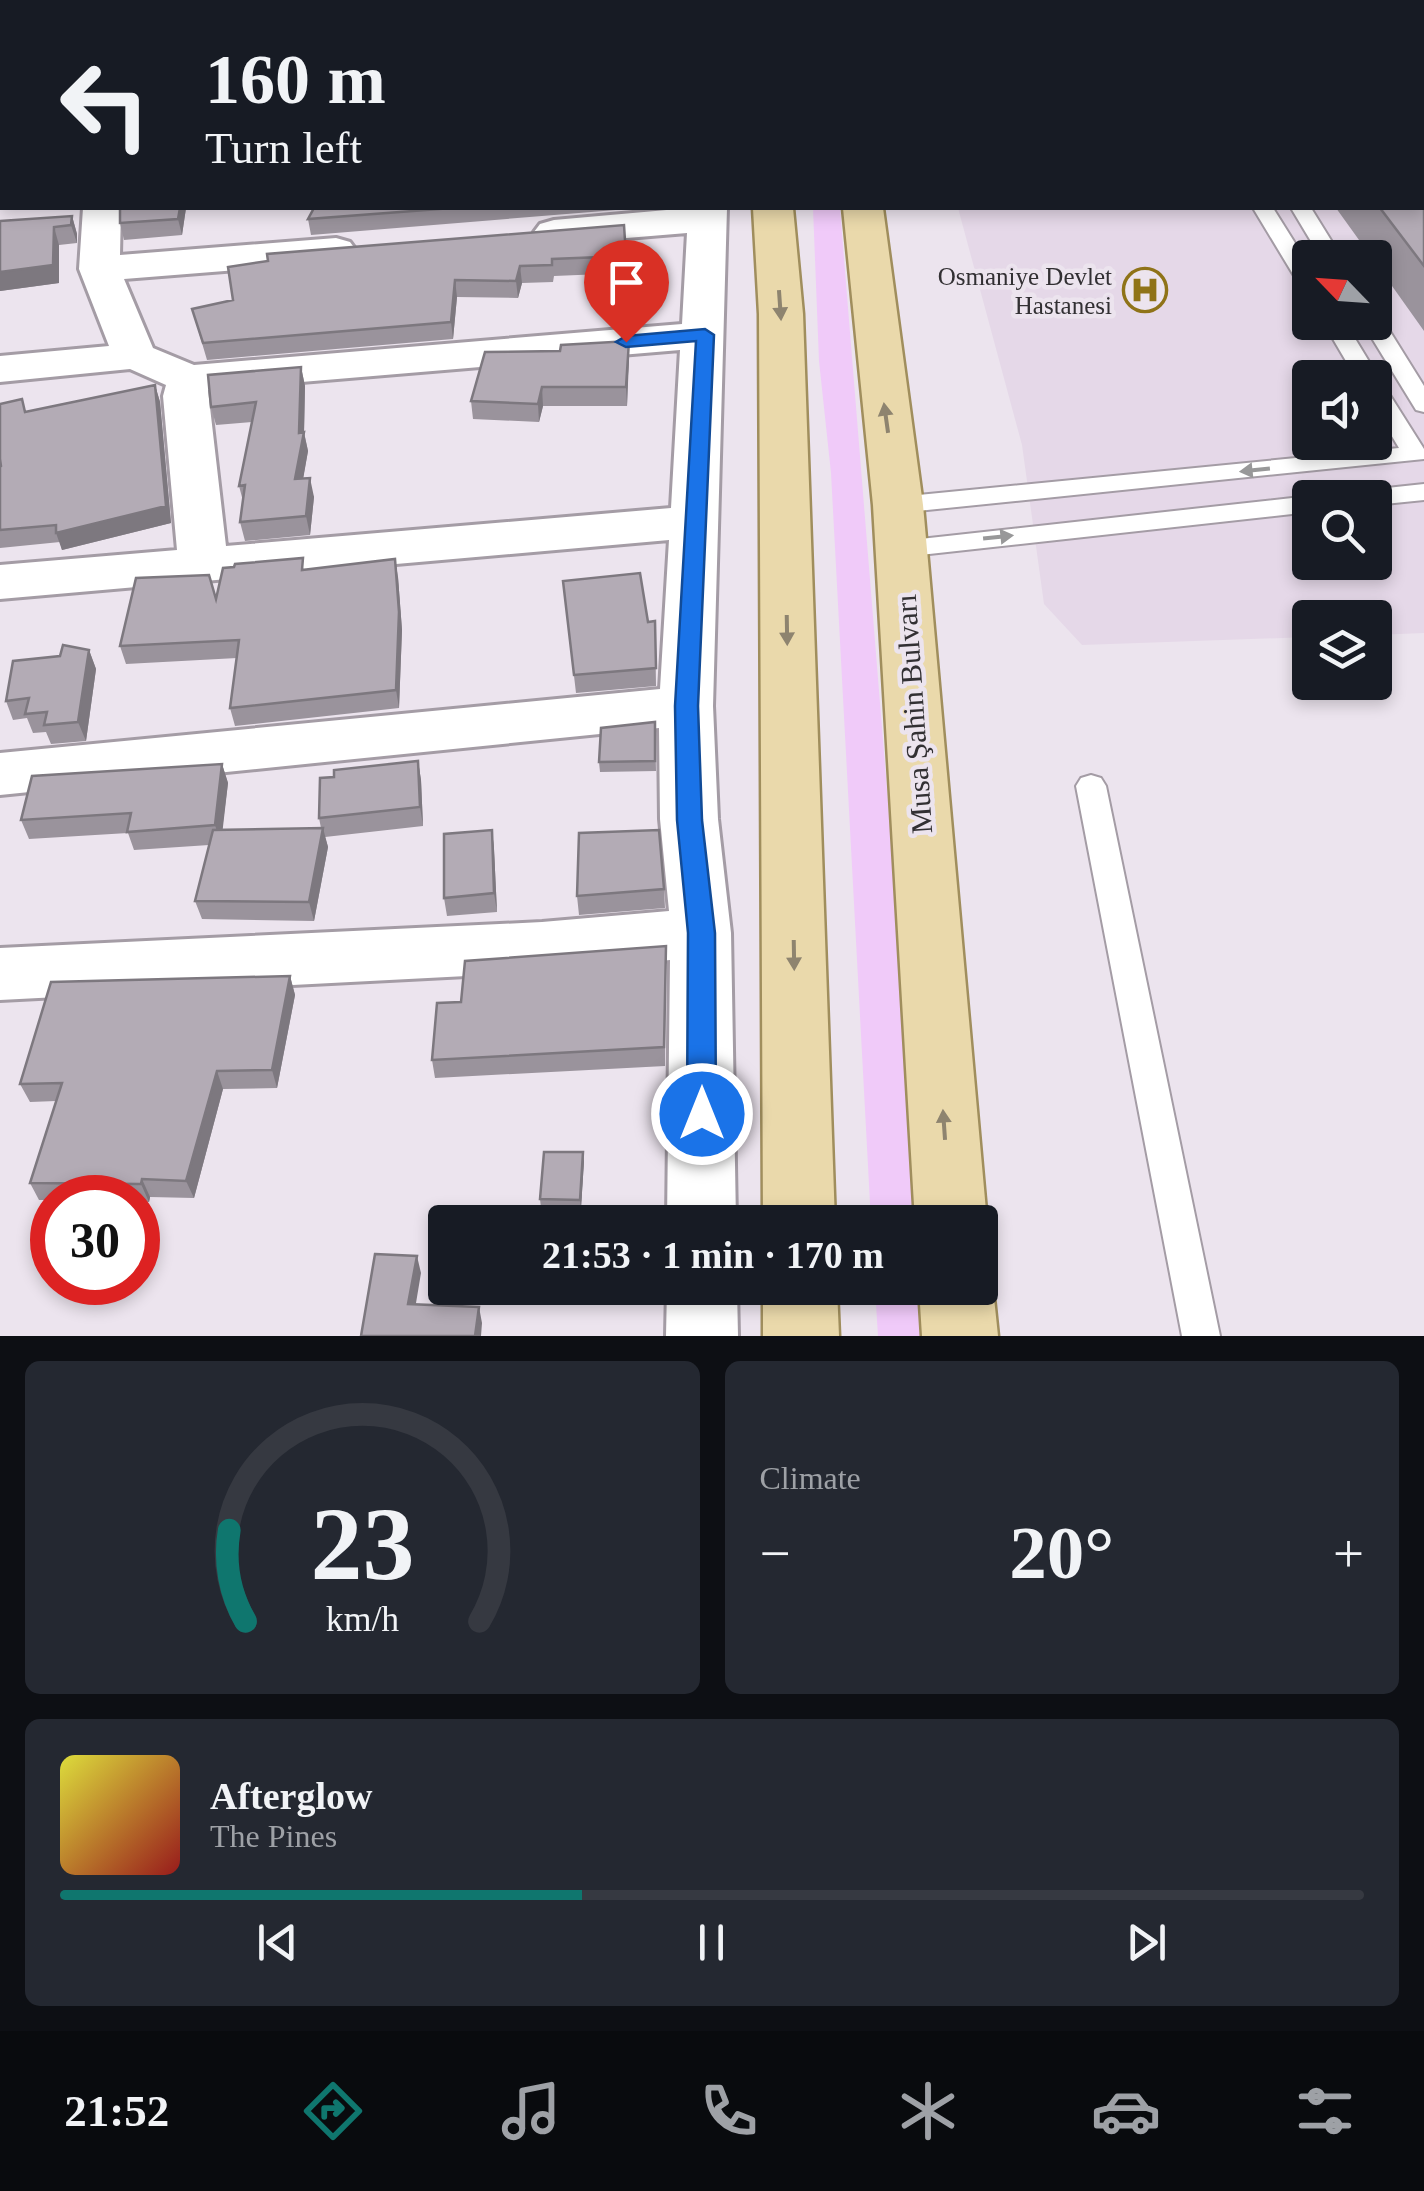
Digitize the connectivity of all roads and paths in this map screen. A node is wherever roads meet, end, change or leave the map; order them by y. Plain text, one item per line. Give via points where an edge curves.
1 (772, 210) edge
2 (863, 210) edge
3 (1264, 210) edge
4 (1302, 210) edge
5 (709, 213) edge
6 (91, 214) edge
7 (512, 235) edge
8 (1321, 240) edge
9 (374, 246) edge
10 (1292, 255) edge
11 (99, 269) junction
12 (705, 335) junction
13 (1384, 340) edge
14 (135, 356) junction
15 (0, 370) edge
16 (189, 378) junction
17 (1424, 405) edge
18 (1392, 417) edge
19 (1392, 457) edge
20 (1373, 460) edge
21 (1424, 492) edge
22 (1392, 495) edge
23 (1292, 505) edge
24 (695, 522) junction
25 (900, 527) junction
26 (203, 564) junction
27 (0, 582) edge
28 (686, 706) junction
29 (0, 774) edge
30 (1091, 786) dead end
31 (702, 933) junction
32 (0, 974) edge
33 (702, 1205) edge
34 (799, 1205) edge
35 (950, 1205) edge
36 (702, 1305) edge
37 (800, 1305) edge
38 (957, 1305) edge
39 (702, 1336) edge
40 (801, 1336) edge
41 (960, 1336) edge
42 (1201, 1336) edge

1 -> 34 main road via 781,314
25 -> 2 main road, Musa Şahin Bulvarı
3 - 10 lane
4 - 8 lane
5 - 7 street
5 - 12 street
6 - 11 street
9 - 11 street
11 - 14 street
12 - 16 street
12 - 24 street
13 - 17 lane
14 - 15 street
14 - 16 street
16 - 26 street via 185,396
18 -> 19 lane via 1415,454
20 -> 25 lane
21 - 22 lane
25 -> 23 lane
24 - 26 street
24 - 28 street
35 -> 25 main road, Musa Şahin Bulvarı
26 - 27 street
28 - 29 street
28 - 31 street
30 - 42 lane
31 - 32 street
31 - 33 street
36 - 39 street
37 - 40 main road
38 - 41 main road

